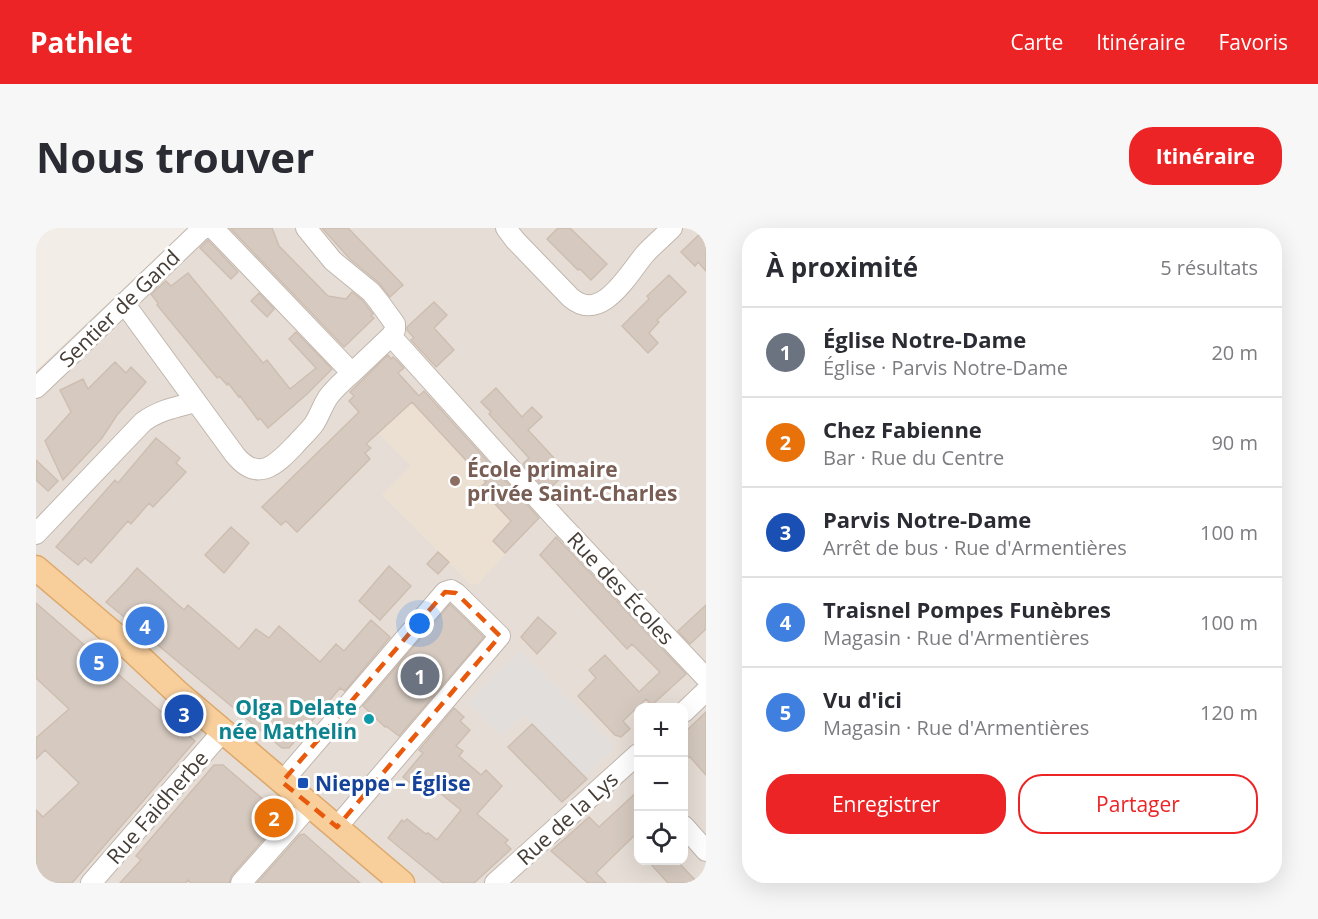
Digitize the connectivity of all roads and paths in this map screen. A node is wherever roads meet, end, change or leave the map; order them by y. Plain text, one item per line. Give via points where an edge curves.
1 (203, 228) edge
2 (213, 228) edge
3 (306, 228) edge
4 (506, 228) edge
5 (672, 228) edge
6 (124, 303) junction
7 (391, 336) junction
8 (352, 373) junction
9 (36, 388) edge
10 (195, 402) junction
11 (36, 534) edge
12 (36, 568) edge
13 (706, 678) edge
14 (706, 691) edge
15 (688, 708) edge
16 (223, 731) junction
17 (634, 766) edge
18 (282, 782) junction
19 (310, 805) junction
20 (336, 828) junction
21 (688, 831) edge
22 (706, 851) edge
23 (91, 883) edge
24 (241, 883) edge
25 (402, 883) edge
26 (495, 883) edge

1 - 6 street, Sentier de Gand
2 - 8 street
3 - 7 street via 333,261 379,302 395,324
4 - 5 street via 574,300 591,306 620,285
6 - 9 street, Sentier de Gand
6 - 10 street
7 - 8 street
7 - 13 street, Rue des Écoles
8 - 10 street via 329,395 310,429 279,462 265,469 249,467 239,460
10 - 11 street via 165,410 143,422
12 - 16 main road
14 - 15 street
16 - 18 main road
16 - 23 street, Rue Faidherbe
17 - 26 street, Rue de la Lys
18 - 19 main road
18 - 20 street via 445,592 456,593 500,636
19 - 20 main road
19 - 24 street
20 - 25 main road
21 - 22 street

